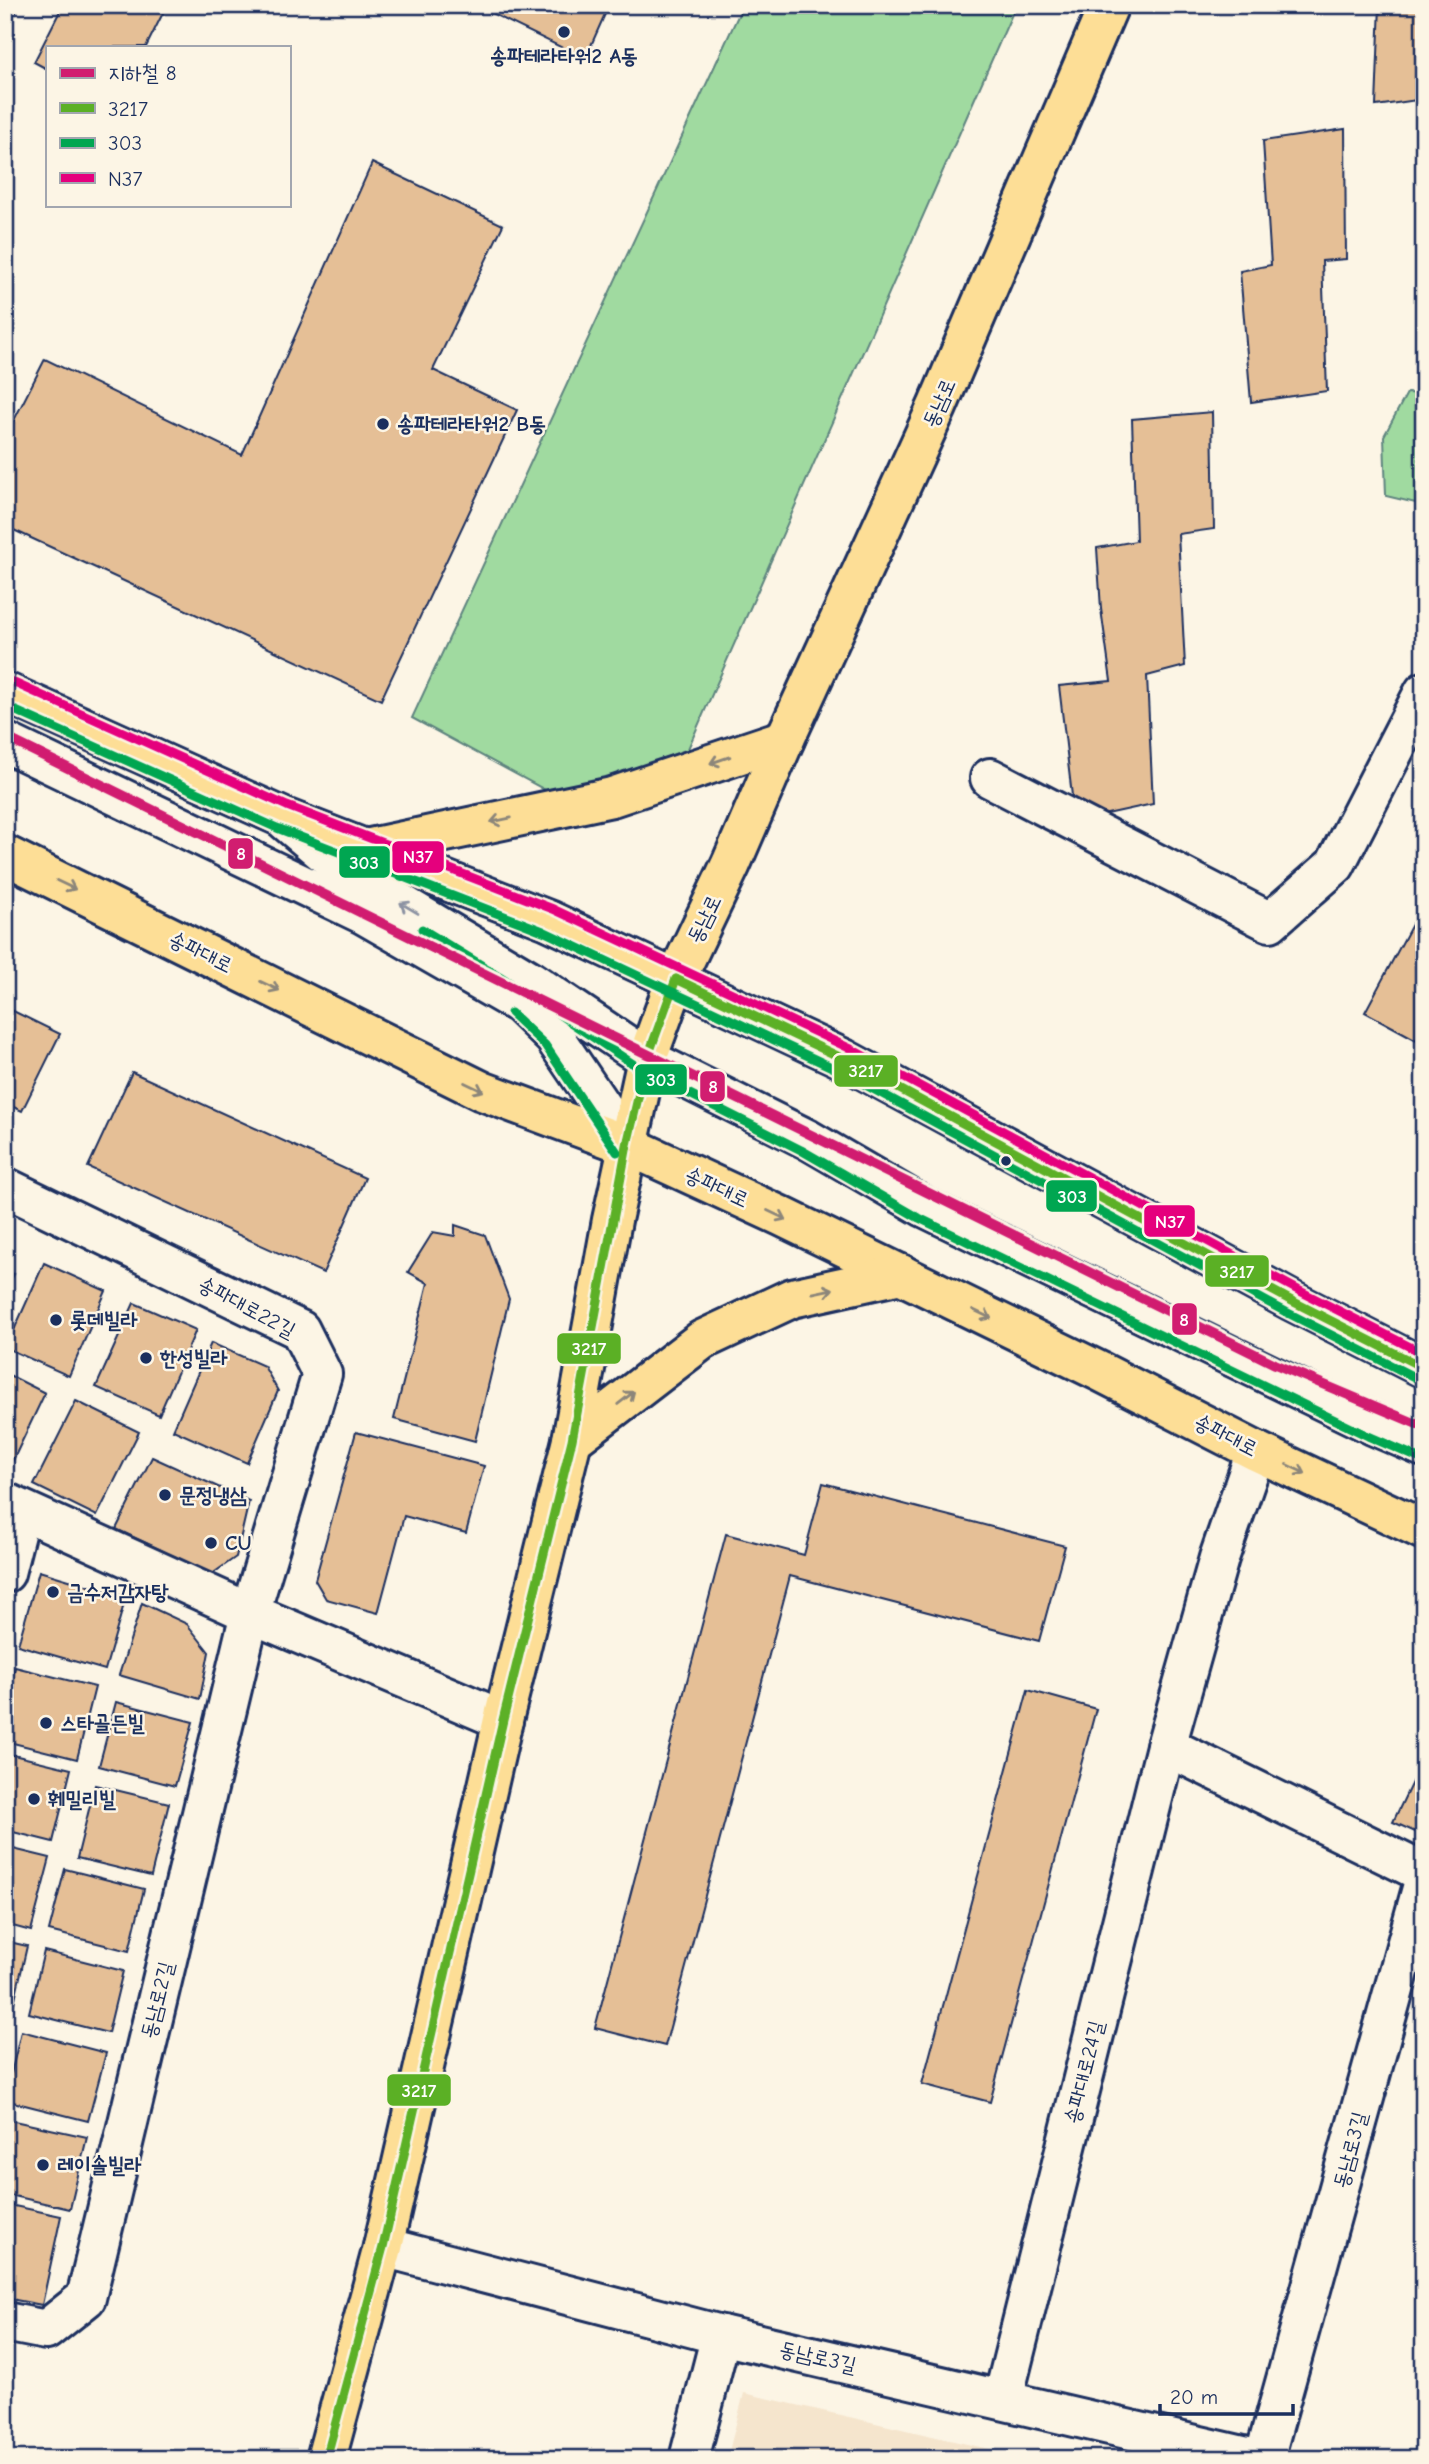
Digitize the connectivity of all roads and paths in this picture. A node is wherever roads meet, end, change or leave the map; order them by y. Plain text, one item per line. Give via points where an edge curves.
1 (1109, 5) edge
2 (5, 692) edge
3 (1424, 692) edge
4 (785, 739) junction
5 (5, 742) edge
6 (990, 778) dead end
7 (282, 817) junction
8 (365, 849) junction
9 (5, 855) edge
10 (676, 979) junction
11 (647, 1059) junction
12 (626, 1145) junction
13 (5, 1187) edge
14 (901, 1274) junction
15 (1424, 1368) edge
16 (572, 1440) junction
17 (1424, 1447) edge
18 (1256, 1451) junction
19 (13, 1506) edge
20 (1424, 1530) edge
21 (5, 1573) edge
22 (250, 1613) junction
23 (503, 1720) junction
24 (1166, 1745) junction
25 (1424, 1873) edge
26 (1424, 1881) edge
27 (383, 2247) junction
28 (5, 2322) edge
29 (721, 2335) junction
30 (1003, 2399) junction
31 (326, 2459) edge
32 (690, 2459) edge
33 (1256, 2459) edge
34 (1265, 2459) edge

1 - 4 main road, 동남로 via 937,407
2 - 7 main road
3 - 6 street via 1335,865 1270,922
4 -> 8 main road via 612,797
4 - 10 main road, 동남로
5 - 12 street via 363,914 520,1004 554,1037
7 - 8 main road
11 -> 7 street via 531,981 343,869
8 - 10 main road via 548,920
9 -> 12 main road, 송파대로 via 482,1091
10 - 11 main road, 동남로
10 - 15 main road via 844,1059
11 - 12 main road, 동남로
11 - 17 street via 807,1139 924,1208
12 -> 14 main road, 송파대로
12 - 16 main road, 동남로
13 - 22 street, 송파대로22길 via 300,1330 322,1374
16 -> 14 main road via 702,1340 792,1298
14 -> 18 main road, 송파대로
16 - 23 main road, 동남로
18 -> 20 main road, 송파대로
18 - 24 street, 송파대로24길 via 1219,1558
19 - 21 street
19 - 22 street
22 - 23 street
22 - 28 street, 동남로2길 via 86,2298 46,2330
23 - 27 main road, 동남로
24 - 25 street
24 - 30 street, 송파대로24길
26 - 34 street, 동남로3길
27 - 29 street, 동남로3길
27 - 31 main road, 동남로
29 - 30 street, 동남로3길
29 - 32 street
30 - 33 street, 동남로3길

